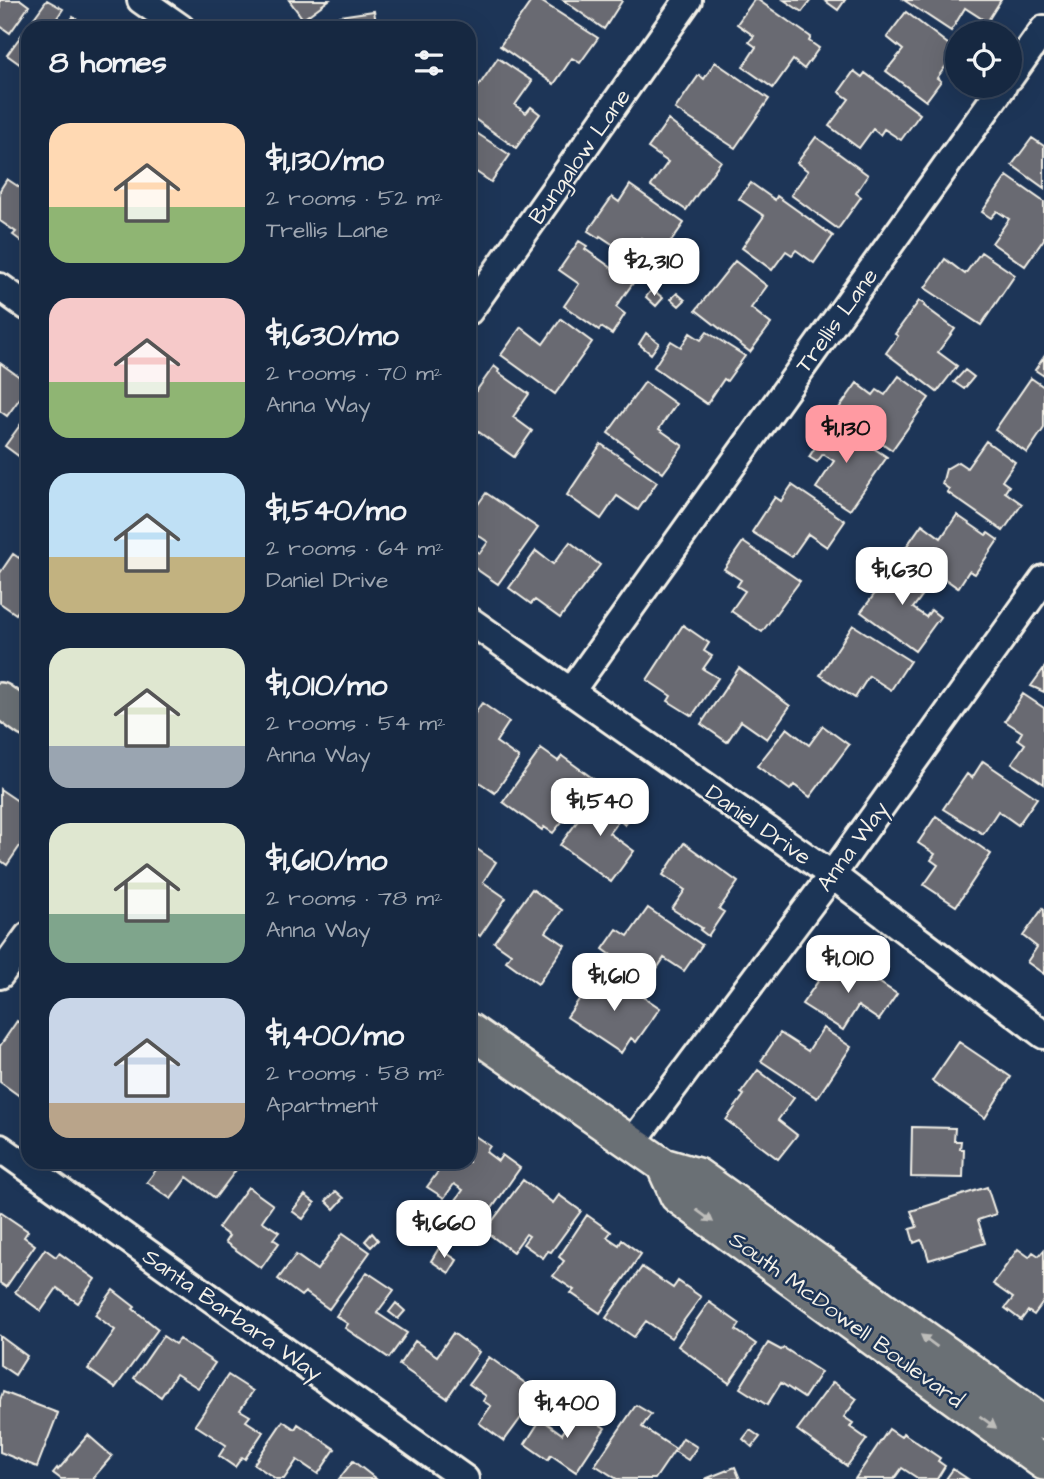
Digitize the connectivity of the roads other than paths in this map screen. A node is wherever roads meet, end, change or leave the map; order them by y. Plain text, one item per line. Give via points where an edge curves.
1 (141, 0) edge
2 (688, 0) edge
3 (171, 21) edge
4 (1044, 29) edge
5 (1022, 60) edge
6 (994, 98) edge
7 (0, 287) edge
8 (476, 301) edge
9 (21, 302) edge
10 (1044, 579) edge
11 (476, 625) edge
12 (571, 691) junction
13 (0, 700) edge
14 (21, 715) edge
15 (832, 875) junction
16 (21, 946) edge
17 (0, 975) edge
18 (476, 1035) edge
19 (1044, 1035) edge
20 (631, 1144) junction
21 (0, 1148) edge
22 (21, 1163) edge
23 (663, 1165) junction
24 (30, 1169) edge
25 (1044, 1423) edge
26 (1044, 1463) edge
27 (465, 1479) edge

1 - 3 street
2 - 8 street, Bungalow Lane
4 - 5 street
6 - 12 street, Trellis Lane
7 - 9 street
10 - 15 street, Anna Way
11 - 12 street, Daniel Drive
12 - 15 street, Daniel Drive
13 - 14 main road
15 - 19 street, Daniel Drive
15 - 20 street, Anna Way
16 - 17 street
18 - 20 main road, South McDowell Boulevard
20 - 23 main road, South McDowell Boulevard
21 - 22 street, Santa Barbara Way
25 -> 23 main road, South McDowell Boulevard via 697,1175
23 -> 26 main road, South McDowell Boulevard via 677,1196
24 - 27 street, Santa Barbara Way

